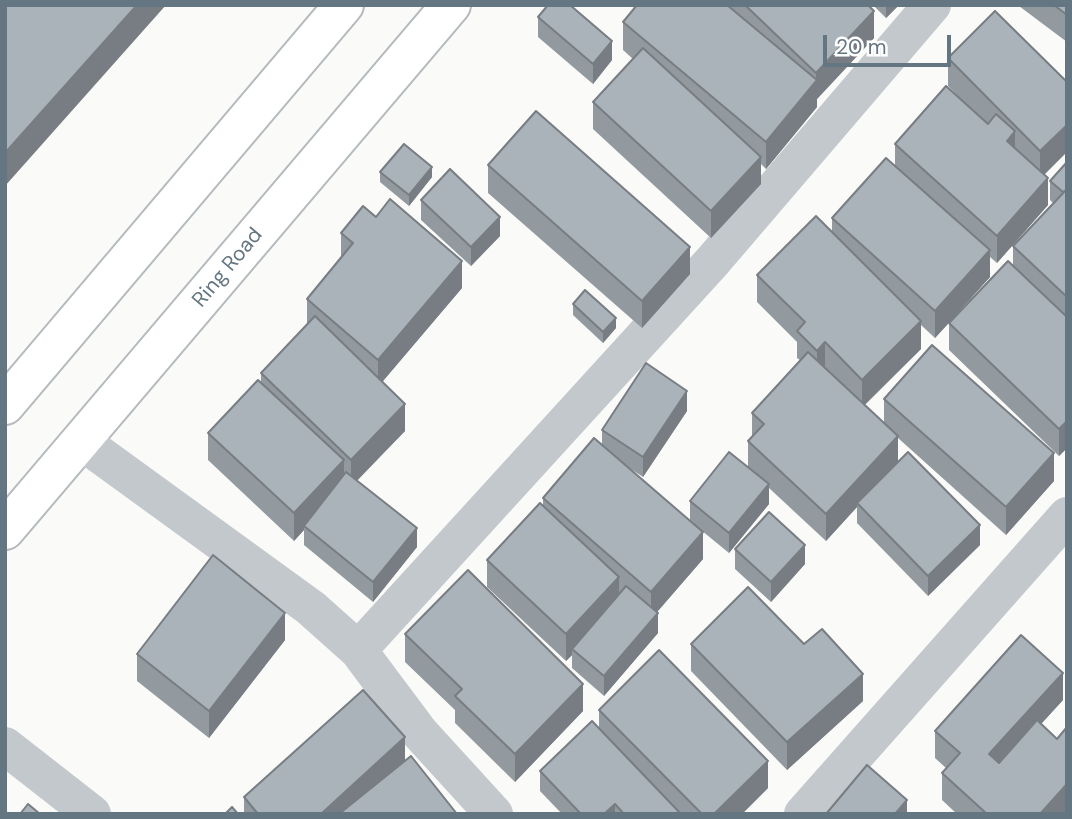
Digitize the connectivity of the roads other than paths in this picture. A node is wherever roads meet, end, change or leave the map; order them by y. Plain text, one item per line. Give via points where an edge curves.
1 (344, 5) edge
2 (451, 5) edge
3 (932, 5) edge
4 (5, 405) edge
5 (81, 441) junction
6 (1067, 516) edge
7 (5, 530) edge
8 (358, 650) junction
9 (5, 746) edge
10 (92, 814) edge
11 (494, 814) edge
12 (803, 814) edge

1 - 4 main road
2 - 5 main road, Ring Road
3 - 8 street via 712,262
5 - 7 main road, Ring Road
5 - 8 street via 311,608
6 - 12 street
8 - 11 street via 420,733
9 - 10 street

